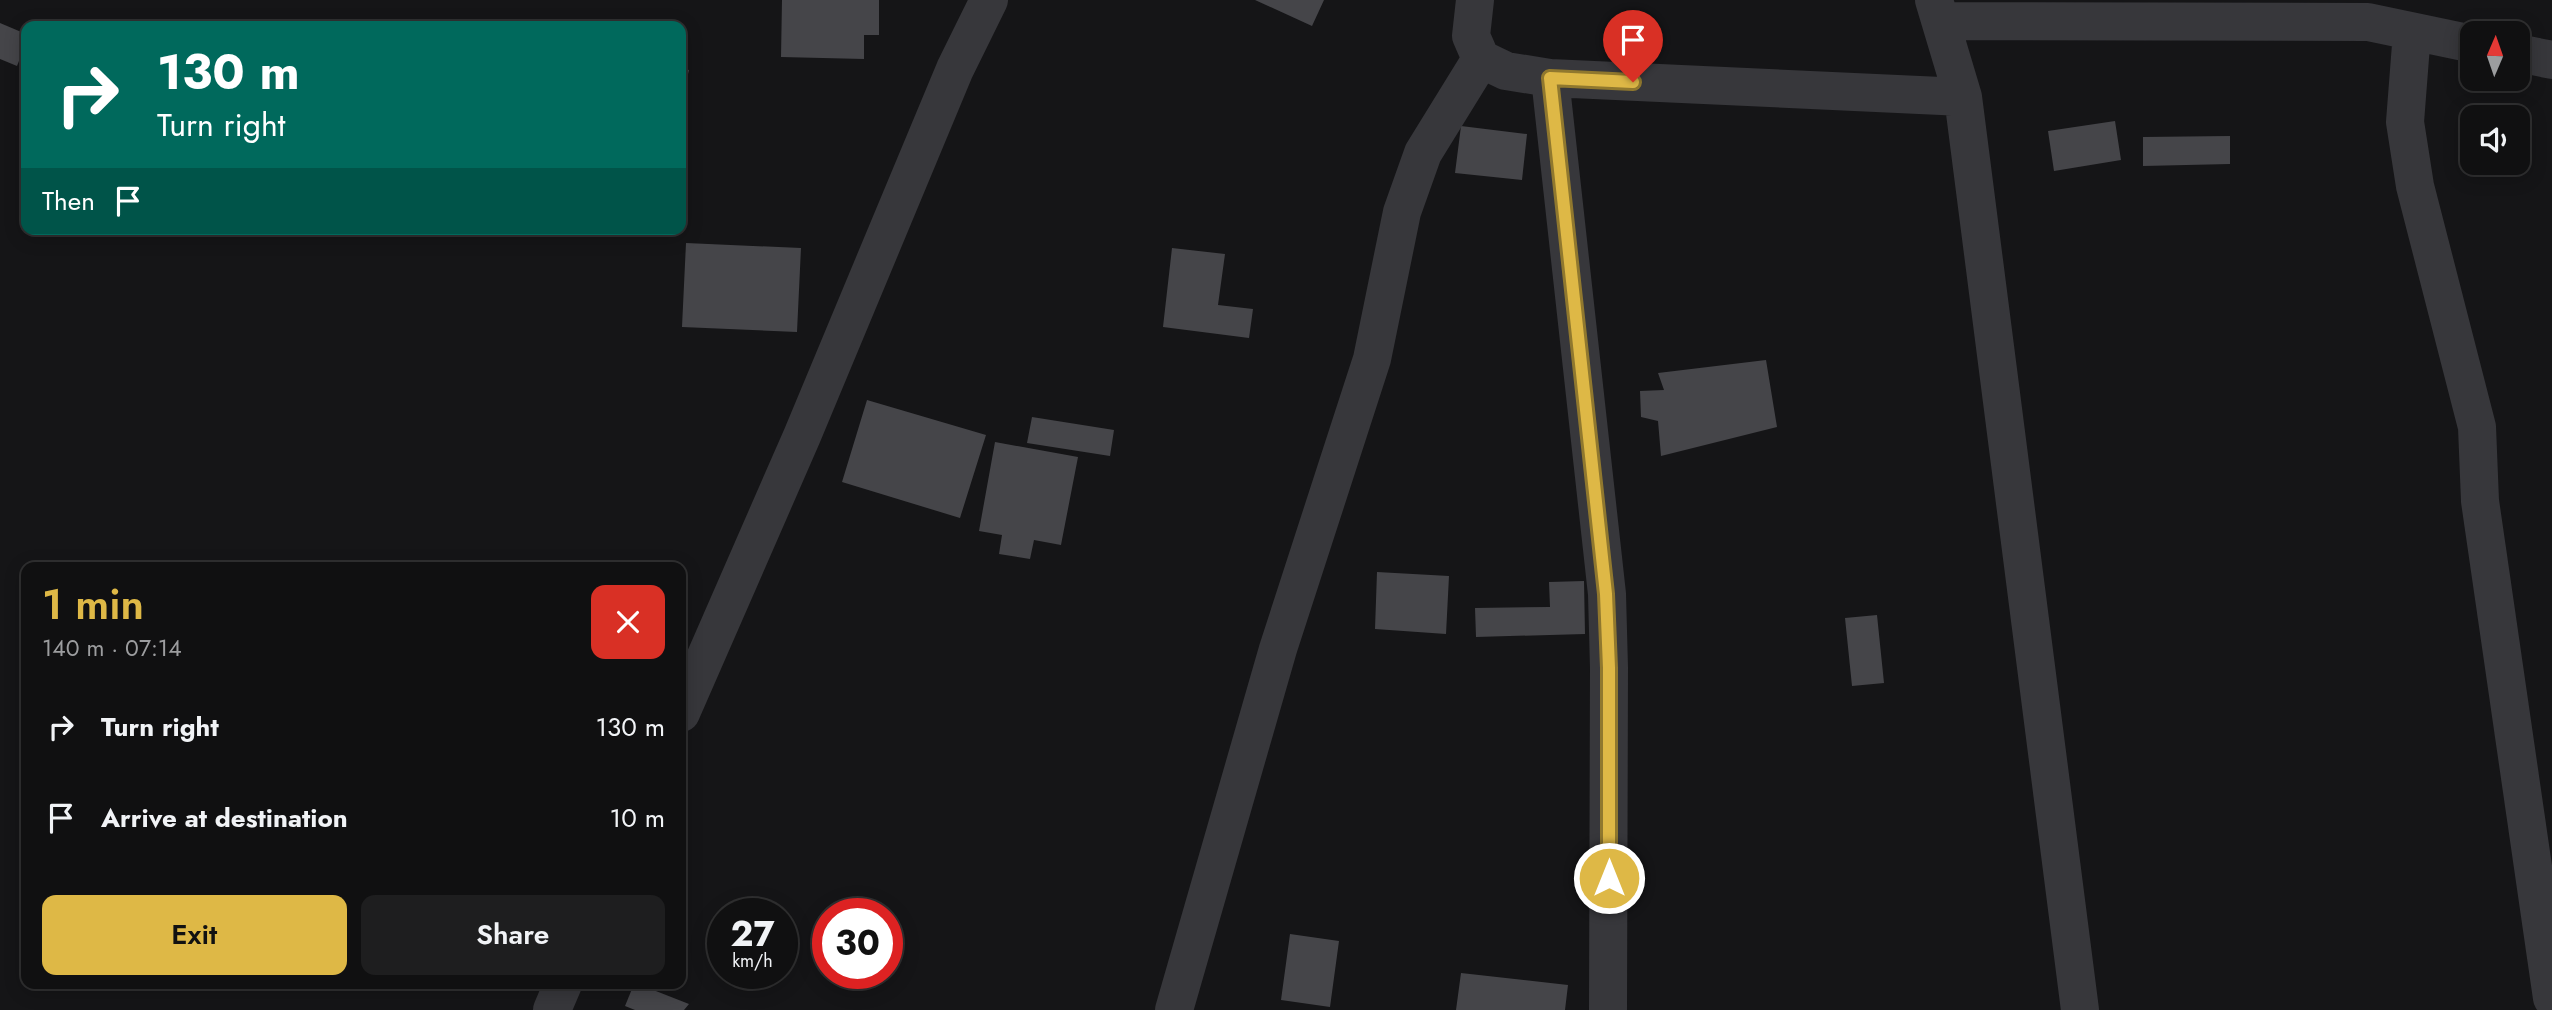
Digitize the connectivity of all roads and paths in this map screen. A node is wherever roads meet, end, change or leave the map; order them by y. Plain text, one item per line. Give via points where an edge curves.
1 (989, 0) edge
2 (1475, 0) edge
3 (1937, 11) edge
4 (2370, 11) edge
5 (2412, 32) junction
6 (2460, 41) edge
7 (2530, 55) edge
8 (1481, 59) junction
9 (2552, 60) edge
10 (1550, 78) junction
11 (1963, 97) junction
12 (686, 702) edge
13 (561, 989) edge
14 (2552, 998) edge
15 (552, 1010) edge
16 (1174, 1010) edge
17 (1608, 1010) edge
18 (2080, 1010) edge

1 - 12 street via 955,69 803,436
2 - 8 street via 1471,36
3 - 4 street
3 - 11 street
4 - 5 street
5 - 6 street
5 - 14 street via 2405,122 2415,186 2477,427 2480,501
7 - 9 street
8 - 10 street via 1506,71
8 - 16 street via 1423,153 1402,212 1373,359 1278,649
10 - 11 street
10 - 17 street via 1606,594
11 - 18 street
13 - 15 street

